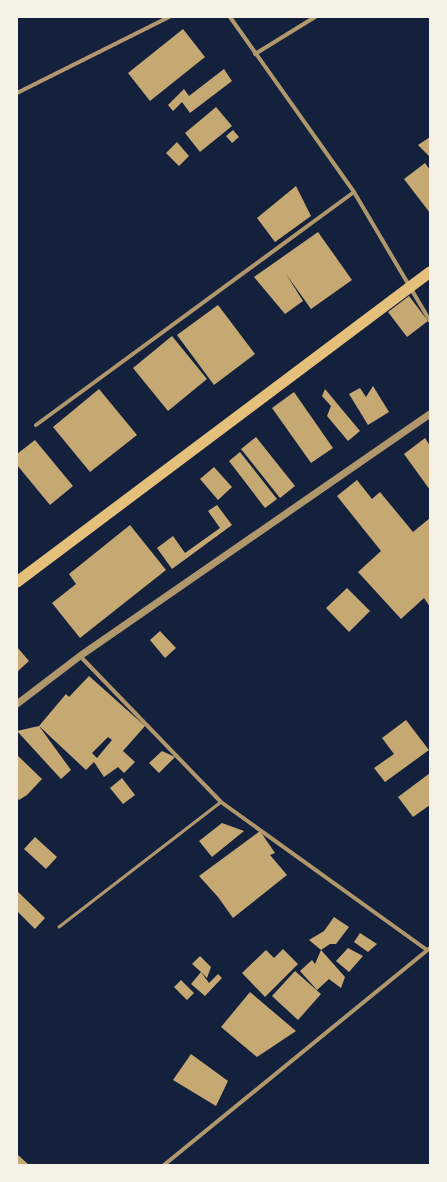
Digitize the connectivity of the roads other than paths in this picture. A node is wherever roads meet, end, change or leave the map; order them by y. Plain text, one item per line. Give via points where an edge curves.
1 (169, 17) edge
2 (230, 17) edge
3 (315, 17) edge
4 (255, 54) junction
5 (17, 93) edge
6 (354, 192) junction
7 (430, 272) edge
8 (410, 287) junction
9 (430, 321) edge
10 (430, 414) edge
11 (36, 425) dead end
12 (17, 582) edge
13 (80, 656) junction
14 (17, 704) edge
15 (222, 802) junction
16 (59, 927) dead end
17 (429, 949) edge
18 (164, 1165) edge

1 - 5 street
2 - 4 street
3 - 4 street
4 - 6 street
6 - 8 street
6 - 11 street
7 - 8 highway
8 - 9 street
8 - 12 highway
10 - 13 street
13 - 14 street
13 - 15 street
15 - 16 lane
15 - 17 street
17 - 18 street

